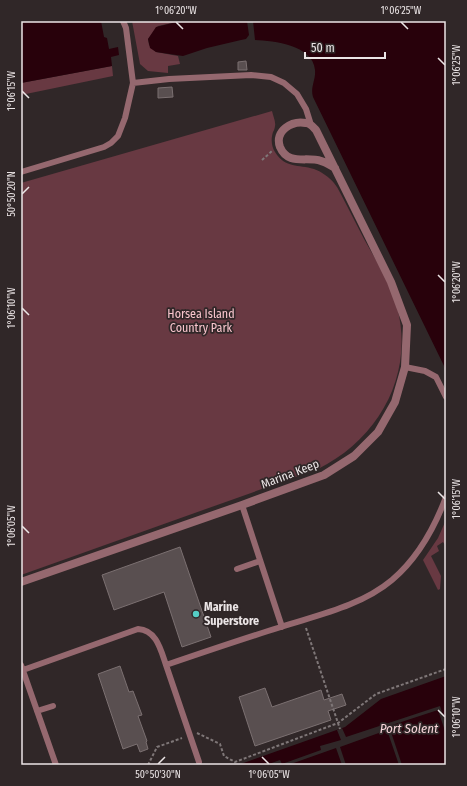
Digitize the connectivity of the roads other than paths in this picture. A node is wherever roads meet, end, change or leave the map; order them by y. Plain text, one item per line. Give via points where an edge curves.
1 (123, 21) edge
2 (133, 83) junction
3 (311, 125) junction
4 (335, 168) junction
5 (21, 172) edge
6 (405, 367) junction
7 (446, 397) edge
8 (446, 497) edge
9 (242, 505) junction
10 (260, 561) junction
11 (237, 569) dead end
12 (21, 582) edge
13 (282, 627) junction
14 (166, 665) junction
15 (22, 667) edge
16 (53, 706) dead end
17 (37, 711) junction
18 (199, 762) dead end
19 (56, 765) edge

1 - 2 lane
2 - 3 lane via 251,75 271,77 298,94
2 - 5 lane via 125,118 118,136 111,143
3 - 4 street, Marina Keep
3 - 4 street via 297,122 291,124 282,131 279,138 280,147 292,158 322,161
4 - 6 street, Marina Keep via 391,282 407,325
6 - 7 lane via 425,371 436,377
6 - 9 street, Marina Keep via 395,402 378,432 354,456 324,475
8 - 13 lane via 431,532 420,549 392,580 360,599
9 - 10 lane
9 - 12 street, Marina Keep
10 - 11 lane
10 - 13 lane
13 - 14 lane
14 - 15 lane via 156,640 149,632 138,629
14 - 18 lane
15 - 17 lane
16 - 17 lane
17 - 19 lane

